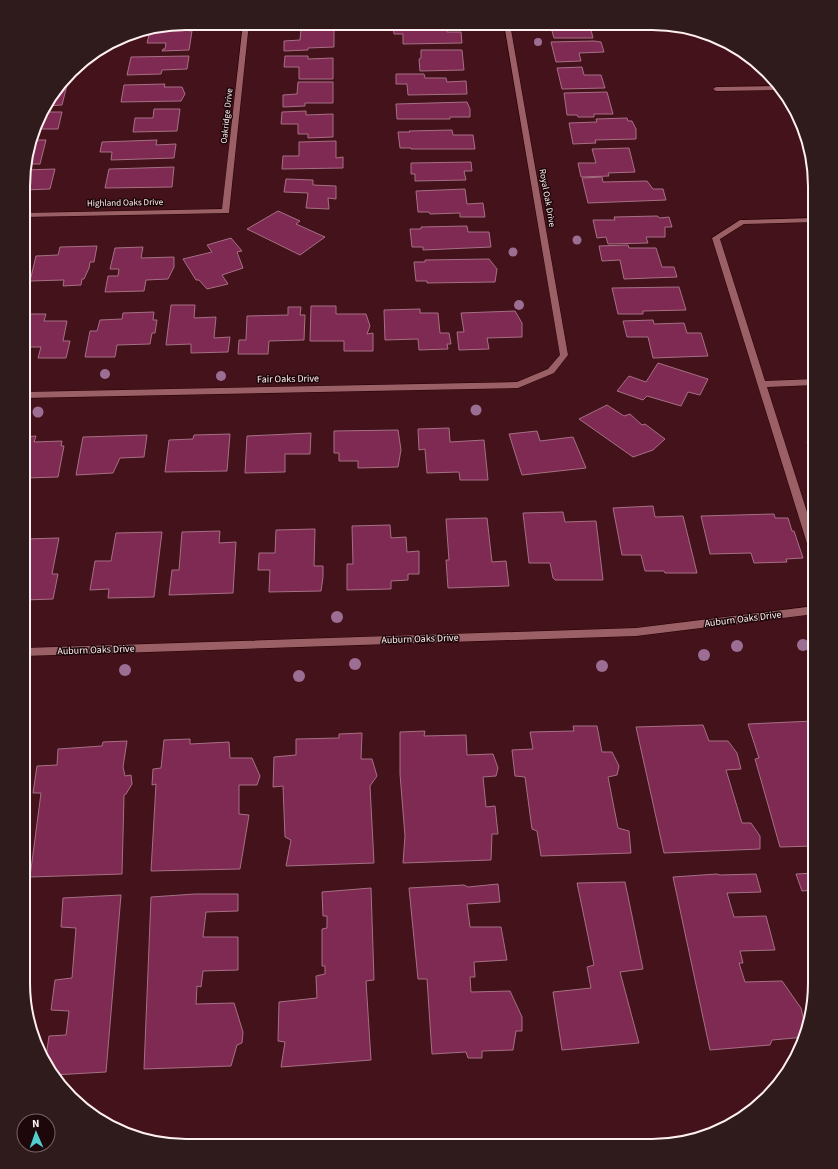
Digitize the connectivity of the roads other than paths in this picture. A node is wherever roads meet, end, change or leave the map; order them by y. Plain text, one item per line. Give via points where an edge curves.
1 (245, 30) edge
2 (508, 30) edge
3 (773, 88) edge
4 (716, 89) dead end
5 (226, 211) joint
6 (30, 215) edge
7 (808, 220) edge
8 (551, 371) joint
9 (808, 382) edge
10 (762, 384) junction
11 (30, 395) edge
12 (808, 531) edge
13 (808, 611) edge
14 (30, 652) edge

1 - 5 street, Oakridge Drive
2 - 8 street, Royal Oak Drive via 564,355
3 - 4 street
5 - 6 street, Highland Oaks Drive
7 - 10 street via 743,222 716,238
8 - 11 street, Fair Oaks Drive via 518,385
9 - 10 street
10 - 12 street
13 - 14 street, Auburn Oaks Drive via 636,632

